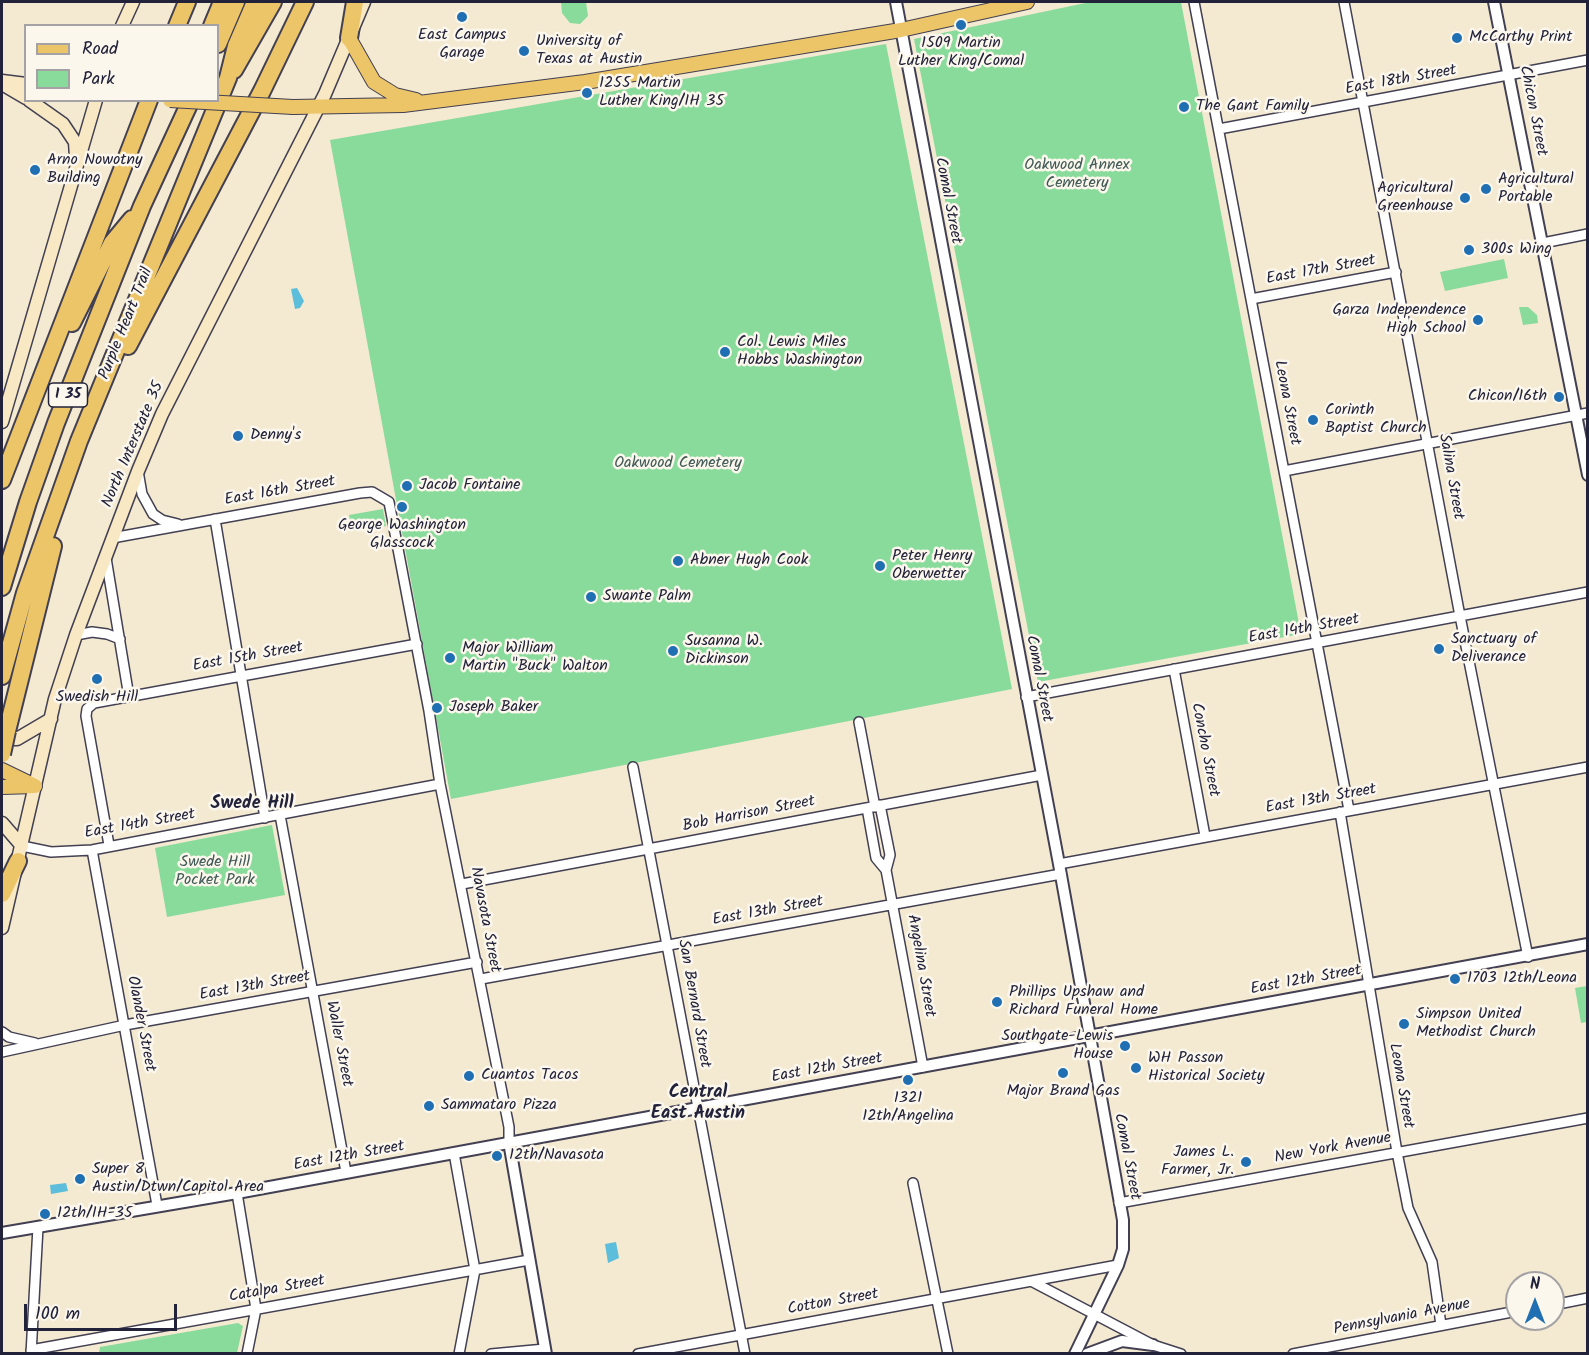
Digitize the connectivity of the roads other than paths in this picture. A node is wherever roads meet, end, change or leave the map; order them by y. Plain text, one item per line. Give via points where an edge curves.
1 (133, 2) edge
2 (187, 2) edge
3 (222, 2) edge
4 (236, 2) edge
5 (255, 2) edge
6 (273, 2) edge
7 (305, 2) edge
8 (355, 2) edge
9 (363, 2) edge
10 (896, 2) edge
11 (1026, 2) edge
12 (1194, 2) edge
13 (1344, 2) edge
14 (1494, 2) edge
15 (123, 24) edge
16 (178, 24) edge
17 (213, 24) edge
18 (901, 30) junction
19 (349, 38) junction
20 (219, 42) edge
21 (1587, 60) edge
22 (1510, 76) junction
23 (228, 78) junction
24 (2, 82) edge
25 (24, 84) edge
26 (24, 97) edge
27 (219, 100) edge
28 (31, 102) edge
29 (95, 102) edge
30 (147, 102) edge
31 (182, 102) edge
32 (191, 102) edge
33 (211, 102) edge
34 (218, 102) edge
35 (427, 103) junction
36 (1363, 103) junction
37 (318, 106) junction
38 (1219, 129) junction
39 (169, 145) junction
40 (74, 183) junction
41 (142, 206) junction
42 (1587, 234) edge
43 (1542, 243) junction
44 (1396, 272) junction
45 (1251, 299) junction
46 (46, 366) junction
47 (95, 400) junction
48 (1582, 414) edge
49 (2, 422) edge
50 (79, 441) junction
51 (1429, 444) junction
52 (138, 471) junction
53 (1284, 471) junction
54 (1587, 475) edge
55 (2, 480) edge
56 (383, 496) joint
57 (215, 519) junction
58 (183, 525) junction
59 (112, 538) junction
60 (106, 558) junction
61 (2, 587) edge
62 (1587, 592) edge
63 (1460, 616) junction
64 (76, 635) junction
65 (120, 639) junction
66 (417, 644) junction
67 (1319, 644) junction
68 (1174, 669) junction
69 (2, 676) edge
70 (241, 677) junction
71 (129, 697) junction
72 (1026, 697) junction
73 (51, 718) junction
74 (859, 722) dead end
75 (4, 735) edge
76 (2, 754) edge
77 (633, 766) dead end
78 (1587, 767) edge
79 (2, 770) edge
80 (1042, 775) junction
81 (440, 784) junction
82 (1495, 784) junction
83 (34, 786) junction
84 (2, 787) edge
85 (874, 807) junction
86 (1345, 811) junction
87 (280, 815) junction
88 (265, 818) junction
89 (2, 823) edge
90 (1205, 836) junction
91 (109, 845) junction
92 (650, 849) junction
93 (92, 850) junction
94 (20, 854) junction
95 (1060, 869) junction
96 (886, 870) junction
97 (462, 884) junction
98 (2, 894) edge
99 (894, 905) junction
100 (2, 928) edge
101 (1587, 944) edge
102 (668, 945) junction
103 (1528, 957) junction
104 (477, 962) junction
105 (481, 979) junction
106 (1368, 985) junction
107 (313, 992) junction
108 (125, 1025) junction
109 (2, 1032) edge
110 (1090, 1035) junction
111 (37, 1043) junction
112 (2, 1052) edge
113 (923, 1067) junction
114 (699, 1108) junction
115 (1587, 1119) edge
116 (509, 1142) junction
117 (1397, 1152) junction
118 (454, 1153) junction
119 (346, 1172) junction
120 (913, 1183) dead end
121 (237, 1193) junction
122 (1119, 1203) junction
123 (157, 1205) junction
124 (38, 1227) junction
125 (2, 1233) edge
126 (529, 1260) junction
127 (1118, 1264) junction
128 (475, 1270) junction
129 (1033, 1282) junction
130 (938, 1299) junction
131 (1587, 1300) edge
132 (1565, 1303) edge
133 (256, 1310) junction
134 (1505, 1313) edge
135 (1096, 1314) junction
136 (1441, 1325) junction
137 (741, 1335) junction
138 (1153, 1345) junction
139 (545, 1351) edge
140 (31, 1352) edge
141 (247, 1353) edge
142 (459, 1353) edge
143 (490, 1353) edge
144 (638, 1353) edge
145 (745, 1353) edge
146 (948, 1353) edge
147 (1076, 1353) edge
148 (1087, 1353) edge
149 (1181, 1353) edge
150 (1293, 1353) edge

1 - 15 main road
2 - 16 highway
3 - 17 highway
4 - 20 highway
5 - 23 highway, Purple Heart Trail / I 35 via 236,46
6 - 23 highway, Purple Heart Trail / I 35
7 - 47 highway via 114,375
8 - 19 highway
9 - 19 main road, North Interstate 35
10 - 18 street, Comal Street
11 - 18 main road
12 - 38 street, Leona Street
13 - 36 street, Salina Street
14 - 22 street, Chicon Street
18 - 35 main road via 585,82
18 - 72 street, Comal Street
19 - 35 main road via 374,82 395,95
19 - 37 main road, North Interstate 35
21 - 22 street, East 18th Street
22 - 36 street, East 18th Street
22 - 43 street, Chicon Street
23 - 27 highway, Purple Heart Trail / I 35
24 - 25 main road
24 - 26 main road
28 - 40 main road via 71,134 77,147
29 - 40 main road
30 - 46 highway
31 - 39 highway, Purple Heart Trail / I 35
32 - 39 highway, Purple Heart Trail / I 35
33 - 37 main road, bridge
34 - 47 highway, Purple Heart Trail / I 35
35 - 37 main road
36 - 38 street, East 18th Street
36 - 44 street, Salina Street
37 - 52 main road, North Interstate 35 via 162,414
38 - 45 street, Leona Street
39 - 41 highway, Purple Heart Trail / I 35
40 - 49 main road via 44,271
41 - 46 highway via 112,243
41 - 61 highway, Purple Heart Trail / I 35 via 56,423
42 - 43 street
43 - 48 street, Chicon Street
44 - 45 street, East 17th Street
44 - 51 street, Salina Street
45 - 53 street, Leona Street
46 - 55 highway
47 - 50 highway, Purple Heart Trail / I 35
48 - 51 street
48 - 54 street, Chicon Street
50 - 69 highway, Purple Heart Trail / I 35 via 25,593
50 - 75 highway
51 - 53 street
51 - 63 street, Salina Street
52 - 58 street, East 16th Street via 142,494 153,514
52 - 59 main road, North Interstate 35
53 - 67 street, Leona Street
56 - 57 street, East 16th Street via 360,492
56 - 66 street, Navasota Street via 393,510
57 - 58 street, East 16th Street
57 - 70 street
58 - 59 street, East 16th Street
59 - 60 main road, North Interstate 35
60 - 64 main road, North Interstate 35
60 - 65 street
62 - 63 street, East 14th Street
63 - 67 street, East 14th Street
63 - 82 street, Salina Street
64 - 65 street via 92,632
64 - 73 main road, North Interstate 35
65 - 71 street
66 - 70 street, East 15th Street
66 - 81 street, Navasota Street
67 - 68 street, East 14th Street
67 - 86 street, Leona Street
68 - 72 street, East 14th Street
68 - 90 street, Concho Street
70 - 71 street, East 15th Street
70 - 88 street
71 - 91 street, East 15th Street via 94,703 87,709
72 - 80 street, Comal Street
73 - 75 main road via 16,739
73 - 83 main road, North Interstate 35
74 - 85 street, Angelina Street
75 - 76 highway, bridge
77 - 92 street, San Bernard Street
78 - 82 street, East 13th Street
79 - 83 main road
80 - 85 street, Bob Harrison Street
80 - 95 street, Comal Street
81 - 87 street, East 14th Street
81 - 97 street, Navasota Street
82 - 86 street, East 13th Street
82 - 103 street, Salina Street
83 - 84 main road
83 - 94 main road, North Interstate 35
85 - 92 street, Bob Harrison Street
85 - 96 street, Angelina Street via 890,855
85 - 96 street, Angelina Street via 876,858
86 - 90 street, East 13th Street
86 - 106 street, Leona Street
87 - 88 street, East 14th Street
87 - 107 street, Waller Street
88 - 91 street, East 14th Street
89 - 94 main road
90 - 95 street, East 13th Street
91 - 93 street, East 14th Street
92 - 97 street, Bob Harrison Street
92 - 102 street, San Bernard Street
93 - 94 street, East 14th Street
93 - 108 street, Olander Street
94 - 98 highway
94 - 100 main road, North Interstate 35
95 - 99 street, East 13th Street
95 - 110 street, Comal Street
96 - 99 street, Angelina Street
97 - 104 street, Navasota Street
99 - 102 street, East 13th Street
99 - 113 street, Angelina Street
101 - 103 street, East 12th Street
102 - 105 street, East 13th Street
102 - 114 street, San Bernard Street
103 - 106 street, East 12th Street
104 - 105 street, Navasota Street
104 - 107 street, East 13th Street
105 - 116 street, Navasota Street
106 - 110 street, East 12th Street
106 - 117 street, Leona Street
107 - 108 street, East 13th Street
107 - 119 street, Waller Street
108 - 111 street, East 13th Street
108 - 123 street, Olander Street
109 - 111 street, East 13th Street
110 - 113 street, East 12th Street
110 - 122 street, Comal Street
111 - 112 street, East 13th Street
113 - 114 street, East 12th Street
114 - 116 street, East 12th Street
114 - 137 street, San Bernard Street
115 - 117 street, New York Avenue
116 - 118 street, East 12th Street
116 - 126 street, Navasota Street
117 - 122 street, New York Avenue
117 - 136 street, Leona Street via 1408,1208 1432,1262
118 - 119 street, East 12th Street
118 - 128 street
119 - 121 street, East 12th Street
120 - 130 street
121 - 123 street, East 12th Street
121 - 133 street
122 - 127 street, Comal Street via 1124,1235
123 - 124 street, East 12th Street
124 - 125 street, East 12th Street
124 - 140 street
126 - 128 street, Catalpa Street
126 - 139 street, Navasota Street
127 - 129 street, Cotton Street
127 - 135 street, Comal Street
128 - 133 street, Catalpa Street
128 - 142 street
129 - 130 street, Cotton Street
129 - 135 street
130 - 137 street, Cotton Street
130 - 146 street
131 - 132 street
133 - 140 street, Catalpa Street
133 - 141 street
134 - 136 street, Pennsylvania Avenue
135 - 138 street
135 - 147 street, Comal Street
136 - 150 street, Pennsylvania Avenue
137 - 144 street, Cotton Street
137 - 145 street, San Bernard Street
138 - 148 street via 1122,1341
138 - 149 street
139 - 143 street

